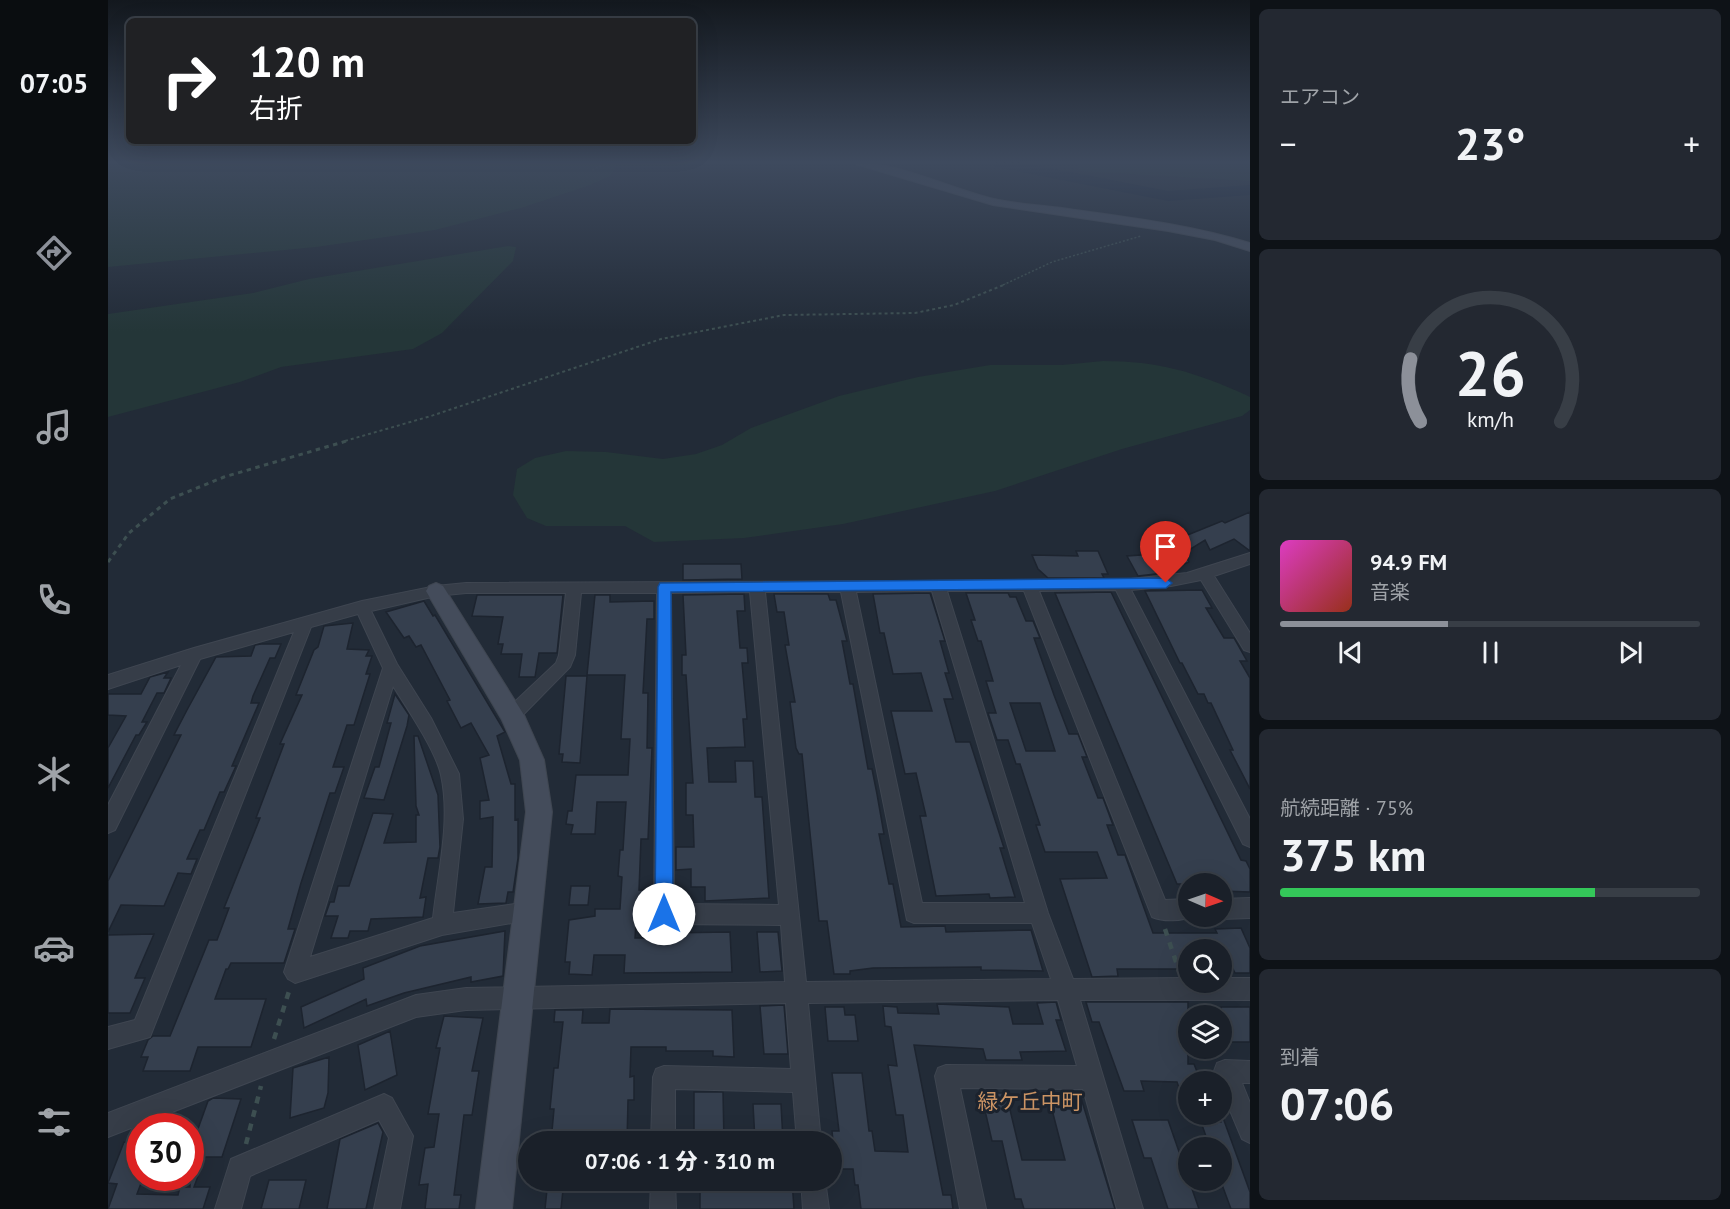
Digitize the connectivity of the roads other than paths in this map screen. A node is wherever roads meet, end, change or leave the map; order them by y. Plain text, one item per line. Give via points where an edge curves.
1 (1113, 218) edge
2 (1250, 247) edge
3 (1250, 558) edge
4 (1206, 575) junction
5 (1029, 585) junction
6 (1121, 585) junction
7 (574, 586) junction
8 (757, 586) junction
9 (847, 586) junction
10 (939, 586) junction
11 (664, 587) junction
12 (436, 591) junction
13 (362, 607) junction
14 (305, 624) junction
15 (1250, 646) edge
16 (194, 654) junction
17 (391, 668) junction
18 (108, 682) edge
19 (512, 715) junction
20 (108, 824) edge
21 (1250, 838) edge
22 (1250, 908) edge
23 (1178, 909) edge
24 (1232, 909) edge
25 (528, 912) junction
26 (1038, 913) junction
27 (790, 915) junction
28 (442, 925) junction
29 (1250, 989) edge
30 (1066, 990) junction
31 (798, 993) junction
32 (519, 998) junction
33 (108, 1038) edge
34 (1250, 1072) edge
35 (1090, 1078) junction
36 (803, 1081) junction
37 (108, 1125) edge
38 (663, 1131) edge
39 (808, 1131) edge
40 (1250, 1131) edge
41 (663, 1191) edge
42 (814, 1191) edge
43 (228, 1209) edge
44 (387, 1209) edge
45 (494, 1209) edge
46 (663, 1209) edge
47 (816, 1209) edge
48 (973, 1209) edge
49 (1130, 1209) edge

1 - 2 main road via 1168,226
3 - 4 street
4 - 6 street via 1166,583
4 - 15 street
5 - 6 street
5 - 10 street
5 - 23 street via 1159,910
6 - 21 street
7 - 11 street
7 - 12 street
7 - 19 street via 567,655 562,667
8 - 9 street
8 - 11 street
8 - 27 street
9 - 10 street
9 - 26 street via 914,913
10 - 26 street
11 - 27 street via 664,914
12 - 13 street
12 - 19 main road
13 - 14 street
13 - 17 street
14 - 16 street
14 - 33 street via 142,1029
16 - 18 street
16 - 20 street
17 - 28 street via 450,774 454,819
17 - 28 street via 295,972
19 - 25 main road via 532,760 538,812
22 - 24 street
25 - 28 street
25 - 32 main road
26 - 30 street
27 - 31 street
29 - 30 street
30 - 31 street
30 - 35 street
31 - 32 street
31 - 36 street
32 - 37 street via 466,999 416,1006
32 - 45 main road
34 - 40 street via 1225,1071
35 - 48 street via 946,1076
35 - 49 street
36 - 38 street via 664,1077
36 - 39 street
41 - 46 street
42 - 47 street
43 - 44 street via 240,1168 384,1106 401,1136

